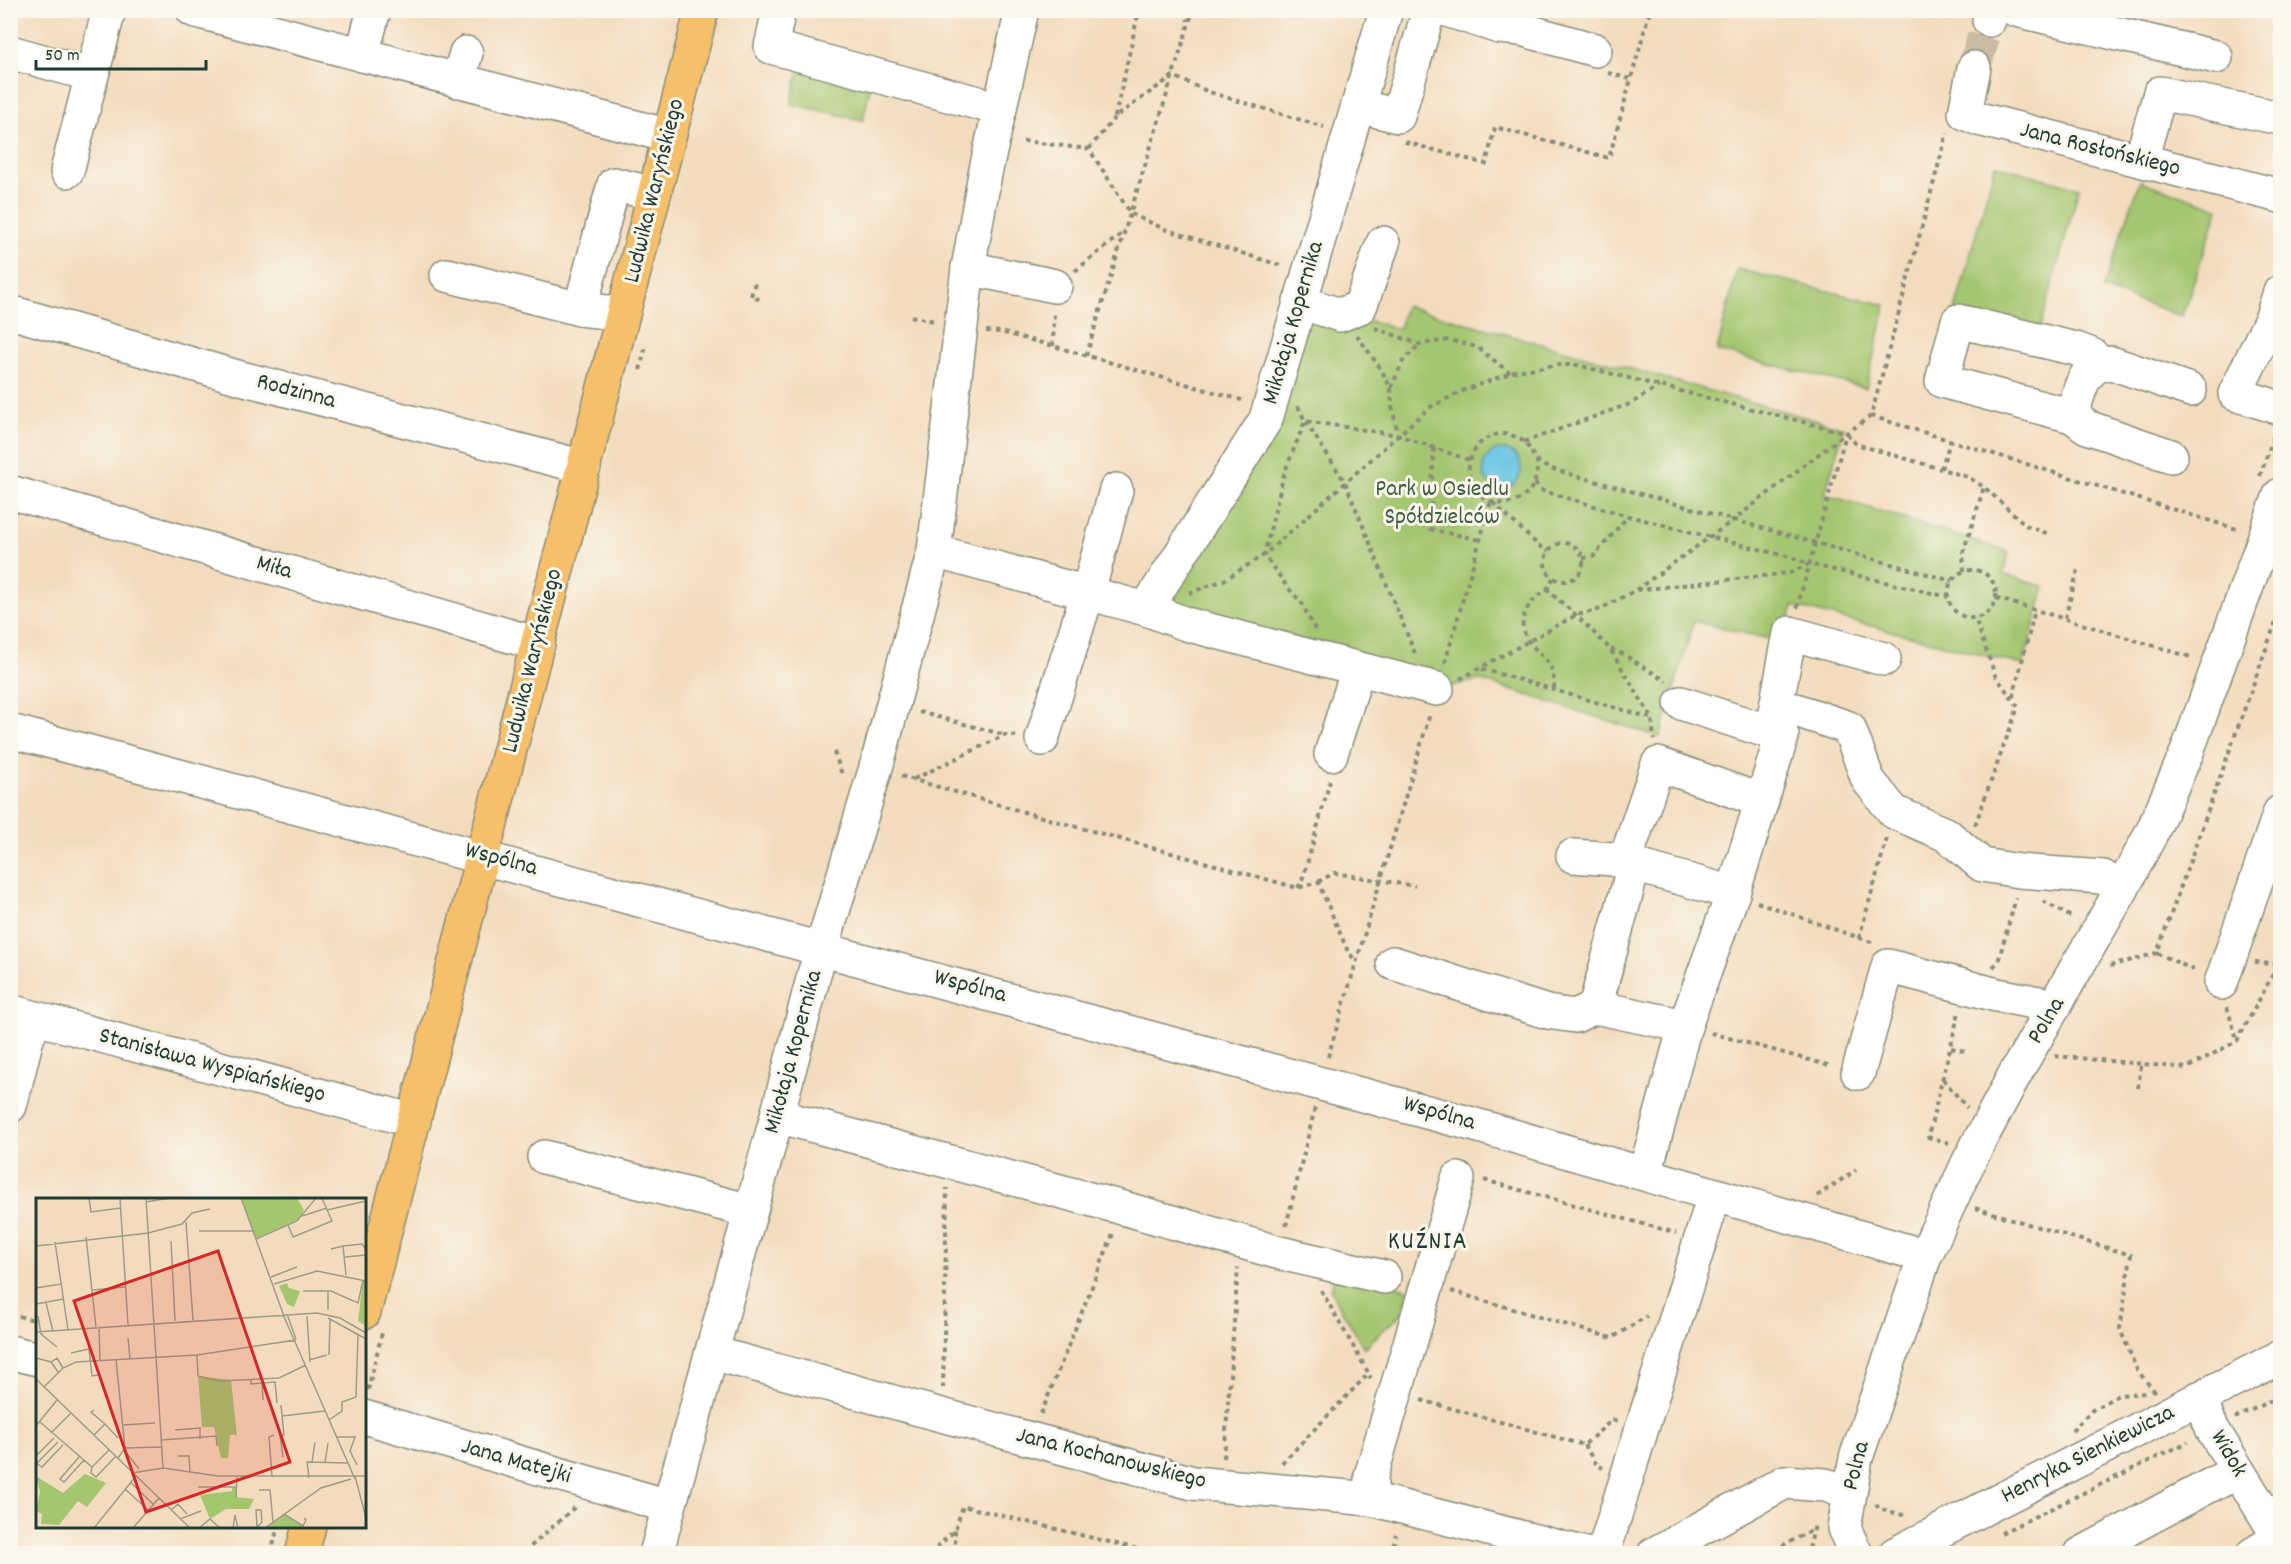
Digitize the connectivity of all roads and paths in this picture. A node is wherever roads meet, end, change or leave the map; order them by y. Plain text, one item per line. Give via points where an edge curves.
1 (109, 10) edge
2 (193, 10) edge
3 (374, 10) edge
4 (702, 10) edge
5 (779, 10) edge
6 (1022, 10) edge
7 (1139, 10) edge
8 (1185, 10) edge
9 (1192, 10) edge
10 (1386, 10) edge
11 (1429, 10) edge
12 (1447, 10) edge
13 (1650, 10) edge
14 (1999, 14) edge
15 (1189, 23) junction
16 (236, 24) edge
17 (1595, 50) dead end
18 (10, 52) edge
19 (2216, 57) dead end
20 (351, 59) junction
21 (1974, 68) tunnel mouth
22 (92, 75) junction
23 (1173, 76) junction
24 (1000, 109) junction
25 (1965, 113) junction
26 (1398, 116) junction
27 (1115, 117) junction
28 (2280, 118) edge
29 (1354, 120) junction
30 (669, 136) junction
31 (1023, 141) dead end
32 (1089, 149) junction
33 (2141, 160) junction
34 (67, 171) dead end
35 (654, 194) junction
36 (2280, 196) edge
37 (1131, 214) junction
38 (1383, 243) dead end
39 (968, 268) junction
40 (447, 274) dead end
41 (755, 283) dead end
42 (1055, 286) dead end
43 (1304, 288) junction
44 (2280, 292) edge
45 (761, 300) dead end
46 (580, 309) junction
47 (10, 312) edge
48 (623, 314) junction
49 (1340, 315) junction
50 (980, 330) dead end
51 (1419, 344) junction
52 (1086, 356) junction
53 (2099, 365) junction
54 (1281, 368) junction
55 (1509, 373) junction
56 (1659, 386) junction
57 (1391, 389) junction
58 (2235, 394) junction
59 (1269, 407) junction
60 (2280, 408) edge
61 (1871, 416) junction
62 (2072, 416) junction
63 (1305, 421) junction
64 (1846, 433) junction
65 (1398, 435) junction
66 (1951, 439) junction
67 (1524, 442) junction
68 (1434, 448) junction
69 (2170, 456) dead end
70 (1469, 460) junction
71 (1537, 460) junction
72 (584, 467) junction
73 (1941, 469) junction
74 (1345, 482) junction
75 (1535, 483) junction
76 (1984, 488) junction
77 (1116, 490) dead end
78 (10, 492) edge
79 (2280, 495) edge
80 (1491, 501) junction
81 (1628, 516) junction
82 (1735, 519) junction
83 (2240, 530) dead end
84 (2049, 534) dead end
85 (1709, 537) junction
86 (1480, 540) junction
87 (1815, 544) junction
88 (934, 551) junction
89 (1548, 551) junction
90 (1264, 555) junction
91 (1583, 558) junction
92 (1809, 564) junction
93 (2079, 566) dead end
94 (1964, 571) junction
95 (2268, 572) edge
96 (1553, 578) junction
97 (1952, 582) junction
98 (1547, 590) junction
99 (1636, 590) junction
100 (1088, 592) junction
101 (1186, 594) dead end
102 (1948, 597) junction
103 (1996, 598) junction
104 (1146, 609) junction
105 (2035, 610) junction
106 (2280, 610) edge
107 (1576, 615) junction
108 (1975, 618) junction
109 (2065, 618) junction
110 (1790, 633) junction
111 (1529, 642) junction
112 (538, 644) junction
113 (1610, 649) junction
114 (2195, 658) dead end
115 (1884, 659) dead end
116 (1344, 665) junction
117 (1482, 668) junction
118 (1437, 689) junction
119 (1554, 689) junction
120 (2013, 698) junction
121 (1681, 703) joint
122 (914, 711) dead end
123 (1652, 718) junction
124 (1778, 724) junction
125 (10, 730) edge
126 (1005, 735) junction
127 (1042, 739) joint
128 (834, 752) dead end
129 (1331, 754) joint
130 (1658, 764) junction
131 (897, 775) dead end
132 (844, 779) dead end
133 (913, 780) junction
134 (1762, 801) junction
135 (1894, 812) junction
136 (2280, 812) edge
137 (1965, 851) junction
138 (483, 856) junction
139 (1573, 856) dead end
140 (1624, 862) junction
141 (1381, 879) junction
142 (2019, 880) junction
143 (1318, 882) junction
144 (1415, 886) dead end
145 (1298, 888) junction
146 (2122, 889) junction
147 (1733, 893) junction
148 (2076, 920) dead end
149 (1858, 938) junction
150 (822, 946) junction
151 (1356, 960) junction
152 (1393, 963) dead end
153 (1888, 966) junction
154 (2280, 966) edge
155 (2107, 967) dead end
156 (2221, 983) dead end
157 (1971, 988) junction
158 (2055, 1006) junction
159 (1595, 1007) junction
160 (23, 1014) edge
161 (1685, 1026) junction
162 (2055, 1046) dead end
163 (1951, 1048) junction
164 (1965, 1051) dead end
165 (2141, 1065) junction
166 (1858, 1073) joint
167 (1943, 1078) junction
168 (1321, 1082) junction
169 (2138, 1088) dead end
170 (10, 1106) edge
171 (1967, 1108) dead end
172 (777, 1116) junction
173 (414, 1121) junction
174 (1950, 1143) dead end
175 (544, 1157) dead end
176 (947, 1162) junction
177 (1856, 1170) dead end
178 (1645, 1173) junction
179 (1456, 1183) joint
180 (1714, 1196) junction
181 (1816, 1197) dead end
182 (1966, 1205) dead end
183 (1123, 1208) junction
184 (750, 1211) junction
185 (1699, 1240) junction
186 (1240, 1242) junction
187 (1291, 1256) junction
188 (1925, 1256) junction
189 (1384, 1277) dead end
190 (1427, 1284) junction
191 (366, 1304) edge
192 (10, 1314) edge
193 (36, 1320) edge
194 (1674, 1320) junction
195 (10, 1352) edge
196 (712, 1353) junction
197 (2280, 1357) edge
198 (36, 1358) edge
199 (1368, 1374) junction
200 (1386, 1380) junction
201 (2156, 1392) dead end
202 (2280, 1396) edge
203 (2199, 1398) junction
204 (943, 1416) junction
205 (366, 1418) edge
206 (1641, 1429) junction
207 (2213, 1430) junction
208 (1031, 1440) junction
209 (2237, 1471) junction
210 (598, 1486) junction
211 (1222, 1486) junction
212 (1257, 1489) junction
213 (1861, 1496) junction
214 (1371, 1498) junction
215 (668, 1506) junction
216 (1879, 1509) dead end
217 (278, 1528) edge
218 (309, 1528) edge
219 (955, 1530) junction
220 (1992, 1538) dead end
221 (2280, 1539) edge
222 (1905, 1551) edge
223 (271, 1554) edge
224 (302, 1554) edge
225 (526, 1554) edge
226 (656, 1554) edge
227 (930, 1554) edge
228 (955, 1554) edge
229 (1158, 1554) edge
230 (1586, 1554) edge
231 (1603, 1554) edge
232 (1654, 1554) edge
233 (1766, 1554) edge
234 (1802, 1554) edge
235 (1856, 1554) edge
236 (2081, 1554) edge
237 (2253, 1554) edge

1 - 22 street
2 - 16 street
3 - 20 street
4 - 30 main road, Ludwika Waryńskiego
5 - 24 street via 771,47
6 - 24 street, Mikołaja Kopernika
7 - 27 path
8 - 15 path
9 - 15 path
10 - 29 street, Mikołaja Kopernika
11 - 26 street
12 - 17 street
13 - 26 path via 1609,158 1495,127 1486,164 1395,139
14 - 19 street
15 - 23 path
16 - 20 street
18 - 22 street
20 - 30 street via 468,81
21 - 25 street
22 - 34 street
23 - 27 path
23 - 29 path via 1209,92
23 - 37 path
24 - 39 street, Mikołaja Kopernika
25 - 33 street, Jana Rosłońskiego
25 - 61 path via 1949,125
26 - 29 street
27 - 32 path
28 - 33 street via 2160,93
29 - 43 street, Mikołaja Kopernika
30 - 35 main road, Ludwika Waryńskiego
31 - 32 path
32 - 37 path
33 - 36 street, Jana Rosłońskiego
35 - 46 street via 614,184
35 - 48 main road, Ludwika Waryńskiego
37 - 43 path
37 - 52 path
38 - 49 street via 1360,307
39 - 42 street
39 - 88 street, Mikołaja Kopernika
40 - 46 street
41 - 45 path via 750,296
43 - 49 street
43 - 54 street, Mikołaja Kopernika
44 - 58 street
46 - 48 street
47 - 72 street, Rodzinna via 241,378
48 - 72 main road, Ludwika Waryńskiego
49 - 51 path
49 - 57 path via 1382,370
50 - 52 path via 1001,332
51 - 55 path via 1449,340 1477,347
51 - 57 path via 1403,361
52 - 59 path
53 - 58 street via 2111,363 2196,391
53 - 62 street via 2082,382
53 - 62 street via 2092,355 2076,349 1958,321 1942,381
54 - 59 street, Mikołaja Kopernika
54 - 63 path
55 - 56 path via 1577,365
55 - 65 path via 1429,408
56 - 64 path
56 - 67 path via 1632,403
57 - 65 path
58 - 60 street
59 - 104 street, Mikołaja Kopernika via 1266,419
61 - 64 path
61 - 66 path
62 - 69 street via 2087,427
63 - 65 path
63 - 74 path
63 - 90 path via 1284,474
64 - 73 path via 1856,444
64 - 82 path
64 - 87 path
65 - 68 path
65 - 74 path
66 - 73 path
66 - 83 path
67 - 70 path via 1514,436 1492,436 1482,441
67 - 71 path
68 - 70 path
68 - 86 path via 1430,528
70 - 80 path via 1471,483 1477,493
71 - 75 path
71 - 82 path via 1548,468
72 - 112 main road, Ludwika Waryńskiego
73 - 76 path via 1968,477
74 - 90 path
74 - 118 path via 1419,664
75 - 80 path via 1520,500 1509,504
75 - 81 path via 1540,490
76 - 84 path via 2027,526
76 - 94 path via 1963,554
77 - 100 street
78 - 112 street, Miła
79 - 95 street, Polna
80 - 86 path
80 - 89 path
81 - 85 path
81 - 91 path via 1593,557
82 - 85 path
82 - 87 path
85 - 92 path
85 - 99 path
86 - 118 path
87 - 92 path
87 - 97 path
88 - 100 street
88 - 150 street, Mikołaja Kopernika via 877,764
89 - 91 path via 1568,543
89 - 96 path via 1545,566
90 - 101 path via 1224,580
90 - 116 path
91 - 96 path via 1575,578
92 - 99 path via 1790,573
92 - 102 path
92 - 110 path
93 - 109 path
94 - 97 path
94 - 103 path via 1980,571 1987,576 1993,582
95 - 146 street, Polna via 2153,830
96 - 98 path
97 - 102 path
98 - 107 path
98 - 111 path via 1532,599 1525,610 1524,630
99 - 107 path via 1598,610
100 - 104 street
100 - 127 street
102 - 108 path via 1960,615
103 - 105 path
103 - 108 path via 1989,611
104 - 116 street via 1186,624
105 - 109 path
105 - 120 path
106 - 155 path via 2157,953
107 - 111 path
107 - 113 path
108 - 120 path via 1995,675
109 - 114 path
110 - 115 street
110 - 124 street
111 - 117 path
111 - 119 path via 1550,666
112 - 138 main road, Ludwika Waryńskiego
113 - 121 path via 1678,689
113 - 123 path
116 - 118 street
116 - 129 street
117 - 118 path
117 - 119 path
118 - 141 path
119 - 123 path
120 - 137 path via 2018,707
121 - 124 street
122 - 126 path
123 - 130 path
124 - 134 street
124 - 135 street via 1796,710 1849,728 1868,780
125 - 138 street, Wspólna
126 - 127 path
126 - 133 path
128 - 132 path
129 - 145 path via 1333,771
130 - 134 street
130 - 140 street
131 - 133 path
133 - 145 path
134 - 147 street
135 - 137 street via 1947,835
135 - 149 path
136 - 156 street
137 - 142 street via 1982,865
138 - 150 street, Wspólna
138 - 173 main road, Ludwika Waryńskiego
139 - 140 street
140 - 147 street
140 - 159 street
141 - 143 path via 1334,873
141 - 144 path
141 - 151 path
142 - 146 street via 2103,877
142 - 148 path
142 - 157 path via 1998,962
143 - 145 path
143 - 151 path via 1348,954
146 - 158 street, Polna
147 - 149 path
147 - 161 street
149 - 153 path via 1879,945
150 - 168 street, Wspólna
150 - 172 street, Mikołaja Kopernika
151 - 168 path
152 - 159 street via 1547,1012 1575,1016
153 - 157 street
153 - 166 street
154 - 165 path via 2237,1041 2187,1068
157 - 158 street
157 - 163 path
158 - 188 street, Polna via 1969,1161
159 - 161 street
160 - 170 street via 26,1042
160 - 173 street, Stanisława Wyspiańskiego
161 - 166 path
161 - 178 street
162 - 165 path via 2050,1055
163 - 164 path
163 - 167 path
165 - 169 path
167 - 171 path
167 - 174 path via 1928,1137
168 - 178 street, Wspólna
168 - 187 path
172 - 176 street
172 - 184 street, Mikołaja Kopernika
173 - 191 main road, Ludwika Waryńskiego
175 - 184 street
176 - 183 street
176 - 204 path
177 - 181 path
178 - 180 street, Wspólna
179 - 185 path via 1470,1176
179 - 190 street
180 - 185 street
180 - 188 street, Wspólna
182 - 201 path via 2132,1255 2120,1329 2137,1370
183 - 186 street
183 - 208 path
184 - 196 street, Mikołaja Kopernika
185 - 194 street
186 - 187 street
186 - 211 path
187 - 189 street
187 - 199 path
188 - 213 street, Polna via 1856,1458
190 - 194 path via 1612,1338 1652,1313
190 - 200 street
192 - 193 path
194 - 206 street
195 - 198 street
196 - 204 street, Jana Kochanowskiego
196 - 215 street, Mikołaja Kopernika
197 - 203 street, Henryka Sienkiewicza
199 - 200 path
199 - 212 path
200 - 206 path via 1584,1445 1612,1420
200 - 214 street
202 - 207 path
203 - 207 street, Widok
203 - 222 street, Henryka Sienkiewicza
204 - 208 street, Jana Kochanowskiego
205 - 210 street, Jana Matejki
206 - 231 street
207 - 209 street, Widok
207 - 220 path
208 - 211 street, Jana Kochanowskiego via 1194,1483
209 - 221 street, Widok
209 - 236 street
210 - 215 street, Jana Matejki
210 - 225 path
211 - 212 street, Jana Kochanowskiego
212 - 214 street, Jana Kochanowskiego
213 - 216 path
213 - 232 street via 1825,1485 1785,1482
213 - 235 street, Polna via 1844,1528
214 - 230 street, Jana Kochanowskiego
215 - 226 street, Mikołaja Kopernika
217 - 223 path
218 - 224 main road
219 - 227 path
219 - 228 path
219 - 229 path via 963,1506
221 - 237 street
233 - 234 path via 1814,1530 1809,1550

